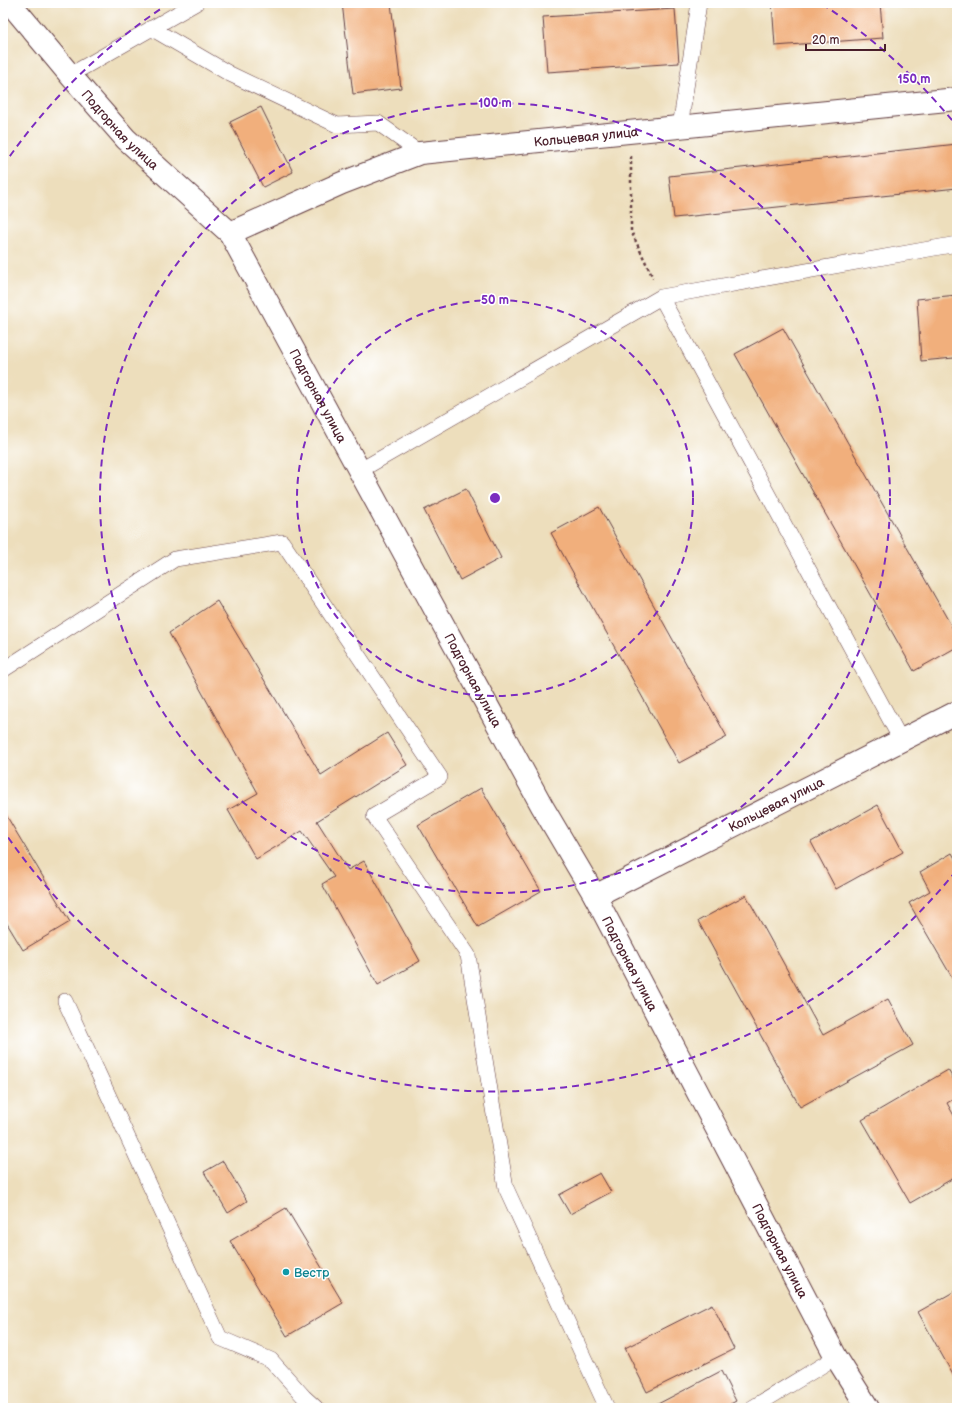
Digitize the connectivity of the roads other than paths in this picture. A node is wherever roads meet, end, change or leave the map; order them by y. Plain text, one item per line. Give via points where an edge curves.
1 (10, 3) edge
2 (196, 3) edge
3 (699, 3) edge
4 (151, 28) junction
5 (70, 75) junction
6 (957, 99) edge
7 (680, 127) junction
8 (420, 153) junction
9 (230, 233) junction
10 (957, 244) edge
11 (661, 297) junction
12 (359, 471) junction
13 (3, 670) edge
14 (957, 712) edge
15 (901, 740) junction
16 (595, 896) junction
17 (65, 1001) dead end
18 (836, 1357) junction
19 (316, 1408) edge
20 (607, 1408) edge
21 (752, 1408) edge
22 (868, 1408) edge

1 - 5 street, Подгорная улица
2 - 4 lane
3 - 7 lane
4 - 5 lane
4 - 8 lane via 230,74 337,125 378,123
5 - 9 street, Подгорная улица via 126,139
6 - 7 street, Кольцевая улица
7 - 8 street, Кольцевая улица
8 - 9 street, Кольцевая улица via 342,183
9 - 12 street, Подгорная улица
10 - 11 lane
11 - 12 lane
11 - 15 lane
12 - 16 street, Подгорная улица via 542,806
13 - 20 lane via 175,559 282,542 440,777 374,816 468,955 506,1188
14 - 15 street, Кольцевая улица
15 - 16 street, Кольцевая улица
16 - 18 street, Подгорная улица
17 - 19 lane via 220,1338 271,1360
18 - 21 lane
18 - 22 street, Подгорная улица

